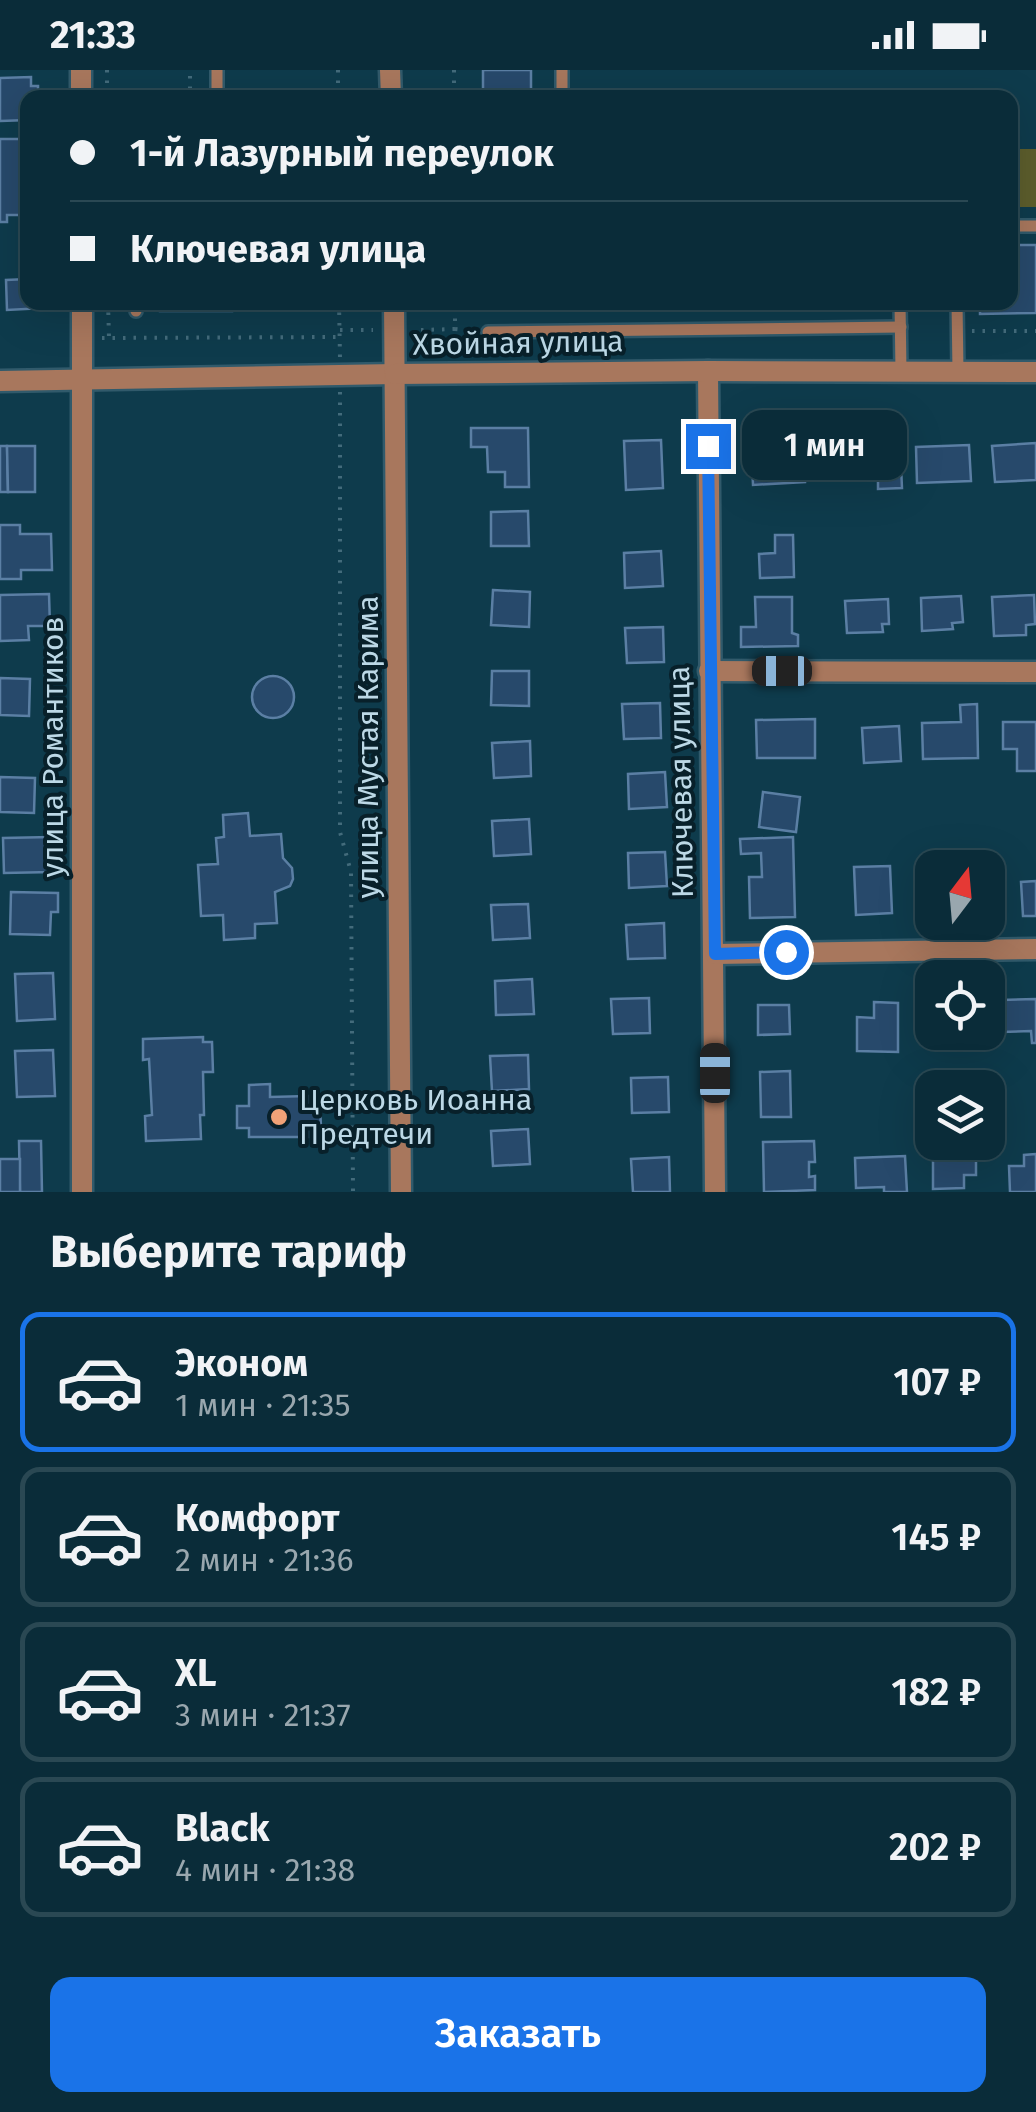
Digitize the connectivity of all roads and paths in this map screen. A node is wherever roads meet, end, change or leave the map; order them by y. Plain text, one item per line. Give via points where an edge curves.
1 (82, 310) edge
2 (108, 310) edge
3 (340, 310) edge
4 (394, 310) edge
5 (455, 310) edge
6 (900, 310) edge
7 (957, 310) edge
8 (901, 327) junction
9 (372, 330) dead end
10 (421, 330) dead end
11 (1036, 330) edge
12 (488, 332) dead end
13 (958, 332) junction
14 (340, 334) junction
15 (82, 338) junction
16 (109, 338) junction
17 (708, 370) junction
18 (901, 372) junction
19 (958, 372) junction
20 (1036, 372) edge
21 (395, 374) junction
22 (340, 376) junction
23 (0, 381) edge
24 (82, 381) junction
25 (709, 671) junction
26 (1036, 672) edge
27 (1036, 949) edge
28 (715, 954) junction
29 (82, 1192) edge
30 (352, 1192) edge
31 (401, 1192) edge
32 (716, 1192) edge

1 - 15 street, улица Романтиков
2 - 16 path
3 - 14 path
4 - 21 street, улица Мустая Карима
5 - 10 path via 455,330
6 - 8 lane
7 - 13 lane
8 - 12 lane
8 - 18 lane
9 - 14 path
11 - 13 path
13 - 19 lane
14 - 16 path
14 - 22 path
15 - 16 path
15 - 24 street, улица Романтиков
17 - 18 street, Хвойная улица
17 - 21 street, Хвойная улица
17 - 25 street, Ключевая улица
18 - 19 street, Хвойная улица
19 - 20 street, Хвойная улица
21 - 22 street, Хвойная улица
21 - 31 street, улица Мустая Карима
22 - 24 street, Хвойная улица
22 - 30 path via 340,832 351,872
23 - 24 street, Хвойная улица
24 - 29 street, улица Романтиков
25 - 26 street
25 - 28 street, Ключевая улица
27 - 28 street
28 - 32 street, Ключевая улица

